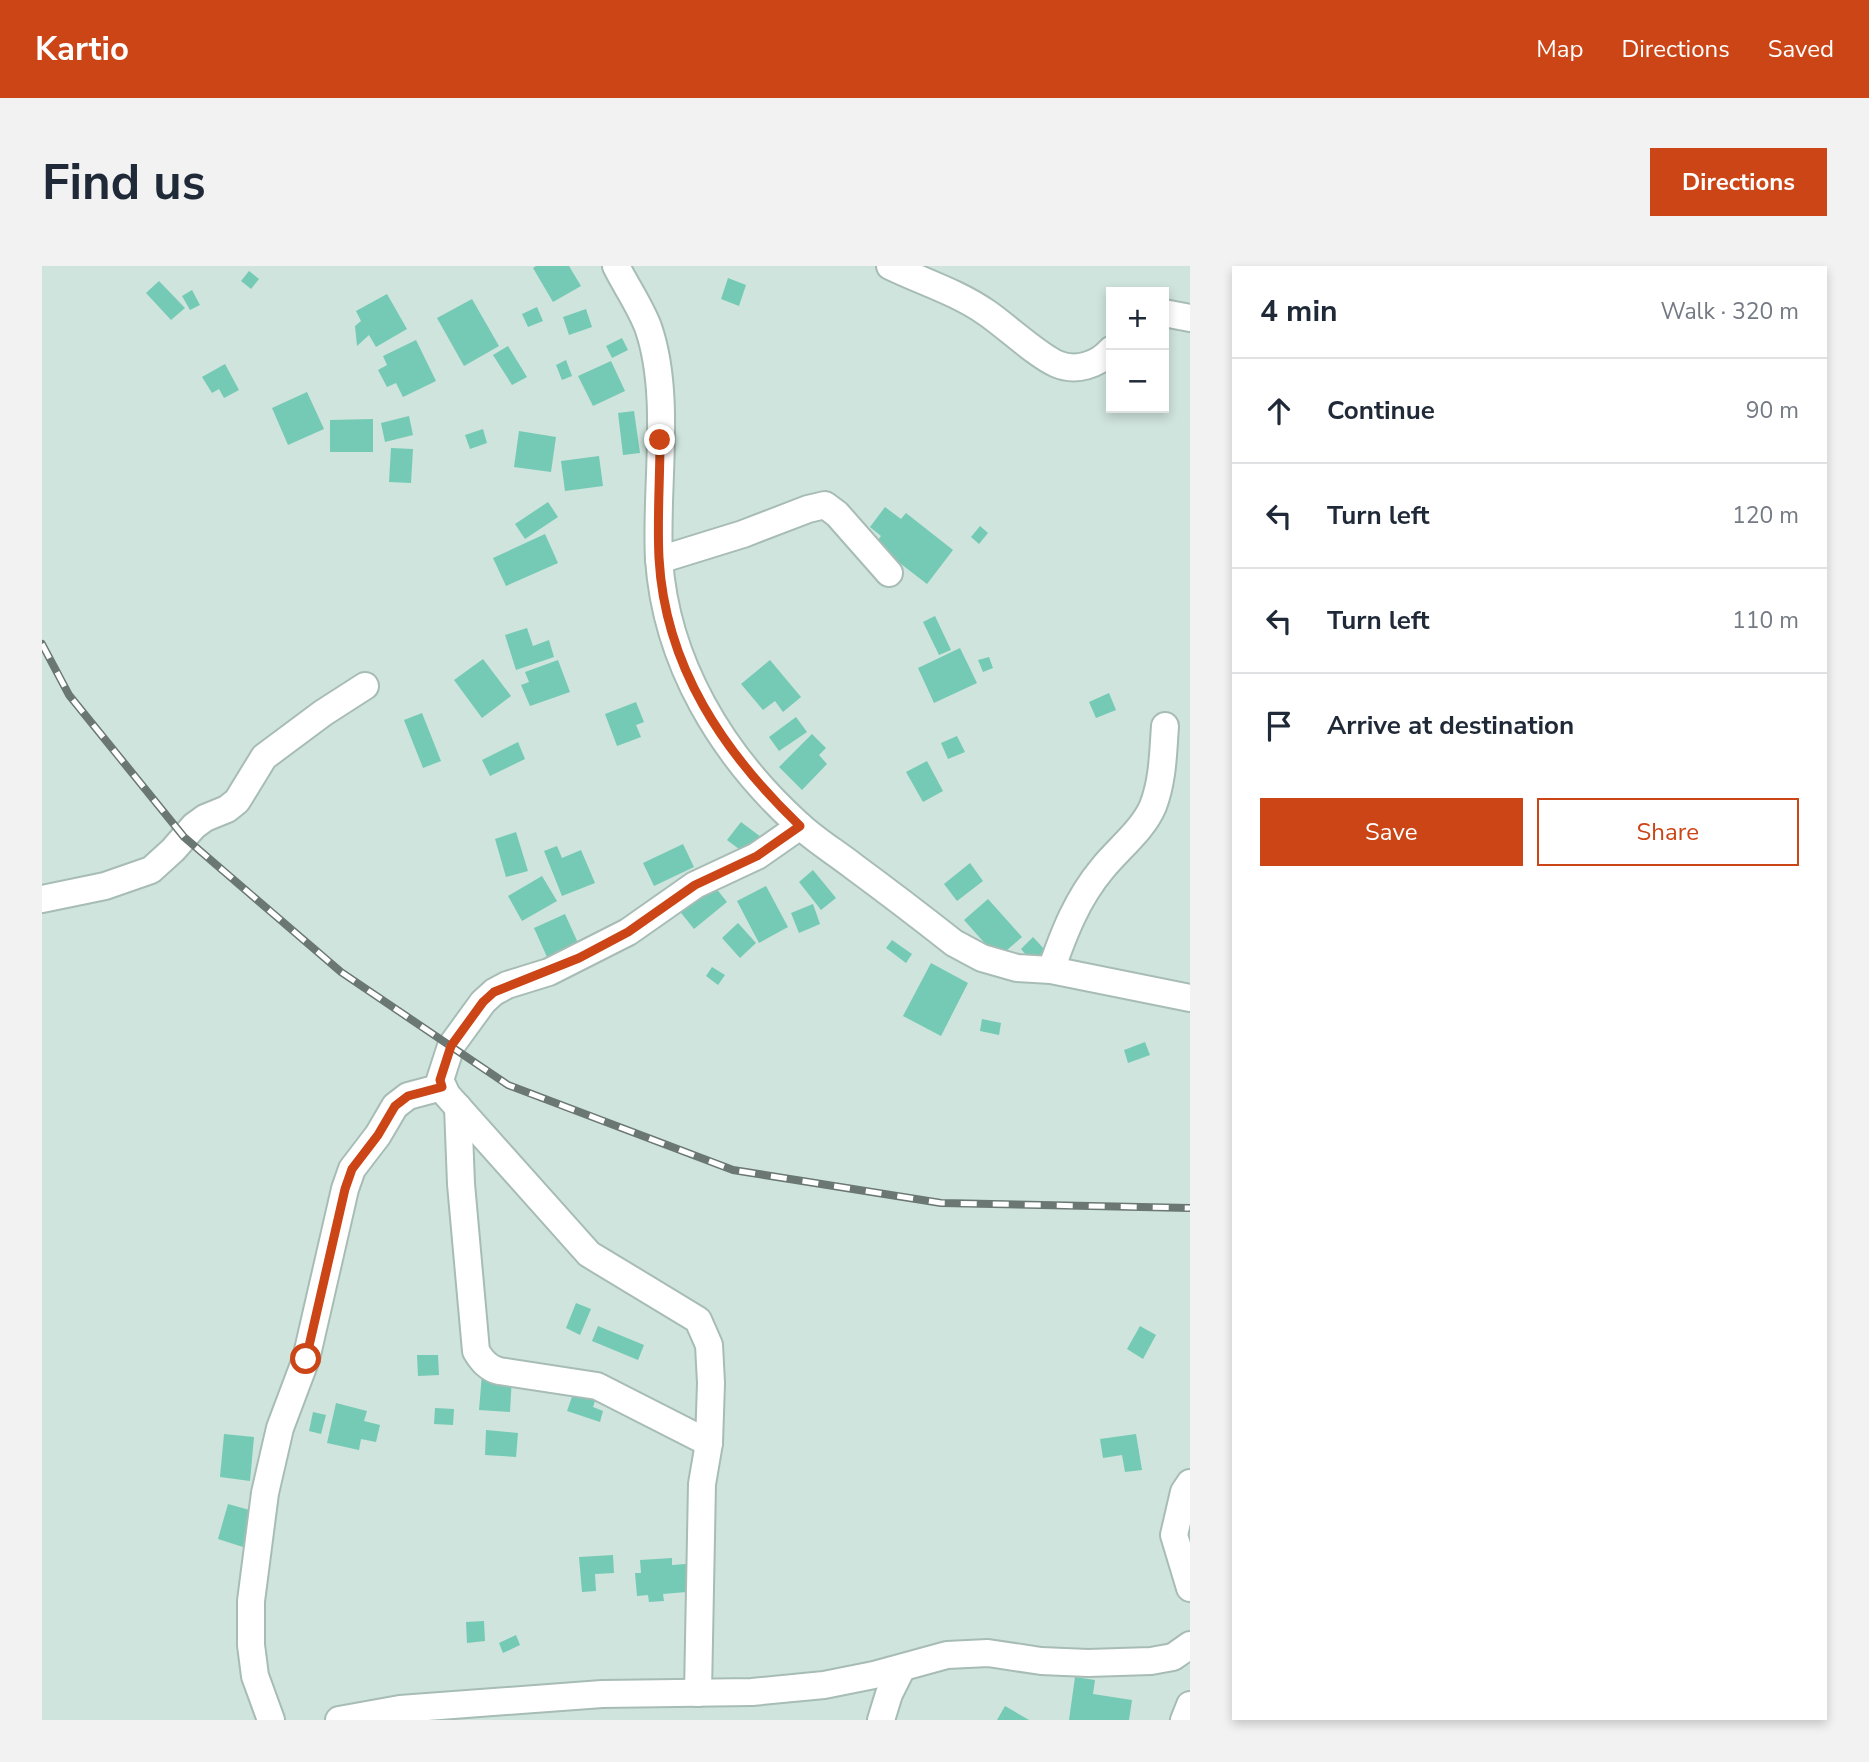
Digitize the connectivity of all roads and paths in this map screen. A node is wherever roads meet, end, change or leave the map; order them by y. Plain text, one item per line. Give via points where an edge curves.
1 (616, 266) edge
2 (890, 266) edge
3 (1169, 314) edge
4 (1190, 318) edge
5 (1106, 354) edge
6 (659, 560) junction
7 (889, 573) dead end
8 (365, 686) dead end
9 (1165, 726) dead end
10 (800, 826) junction
11 (42, 899) edge
12 (1051, 970) junction
13 (1190, 998) edge
14 (450, 1097) junction
15 (709, 1443) junction
16 (1190, 1483) edge
17 (1190, 1588) edge
18 (1190, 1645) edge
19 (902, 1668) junction
20 (698, 1693) junction
21 (1190, 1705) edge
22 (271, 1720) edge
23 (339, 1720) edge
24 (881, 1720) edge
25 (1184, 1720) edge

1 - 6 street via 648,327 657,370
2 - 5 street via 952,292 1057,364 1093,365
3 - 4 street
6 - 7 street via 825,505
6 - 10 street via 671,632 694,688 743,767
8 - 11 street via 264,758 237,801 194,826 151,870 105,886
9 - 12 street via 1160,785 1152,809 1077,903
10 - 12 street via 954,943 1006,965
10 - 14 street via 757,856 695,885 628,932 559,967 494,992 451,1046 440,1080
12 - 13 street
14 - 15 street via 589,1254 698,1320 709,1345
14 - 15 street via 476,1351 481,1359 499,1371 597,1386
14 - 22 street via 401,1100 352,1169 345,1189 306,1359 280,1428 265,1493 251,1601 251,1645 255,1676
15 - 20 street via 702,1485
16 - 17 street via 1174,1535
18 - 19 street via 1173,1657 1151,1661 1041,1661 988,1653 947,1655
19 - 20 street via 824,1685
19 - 24 street
20 - 23 street via 602,1694 400,1709
21 - 25 street

